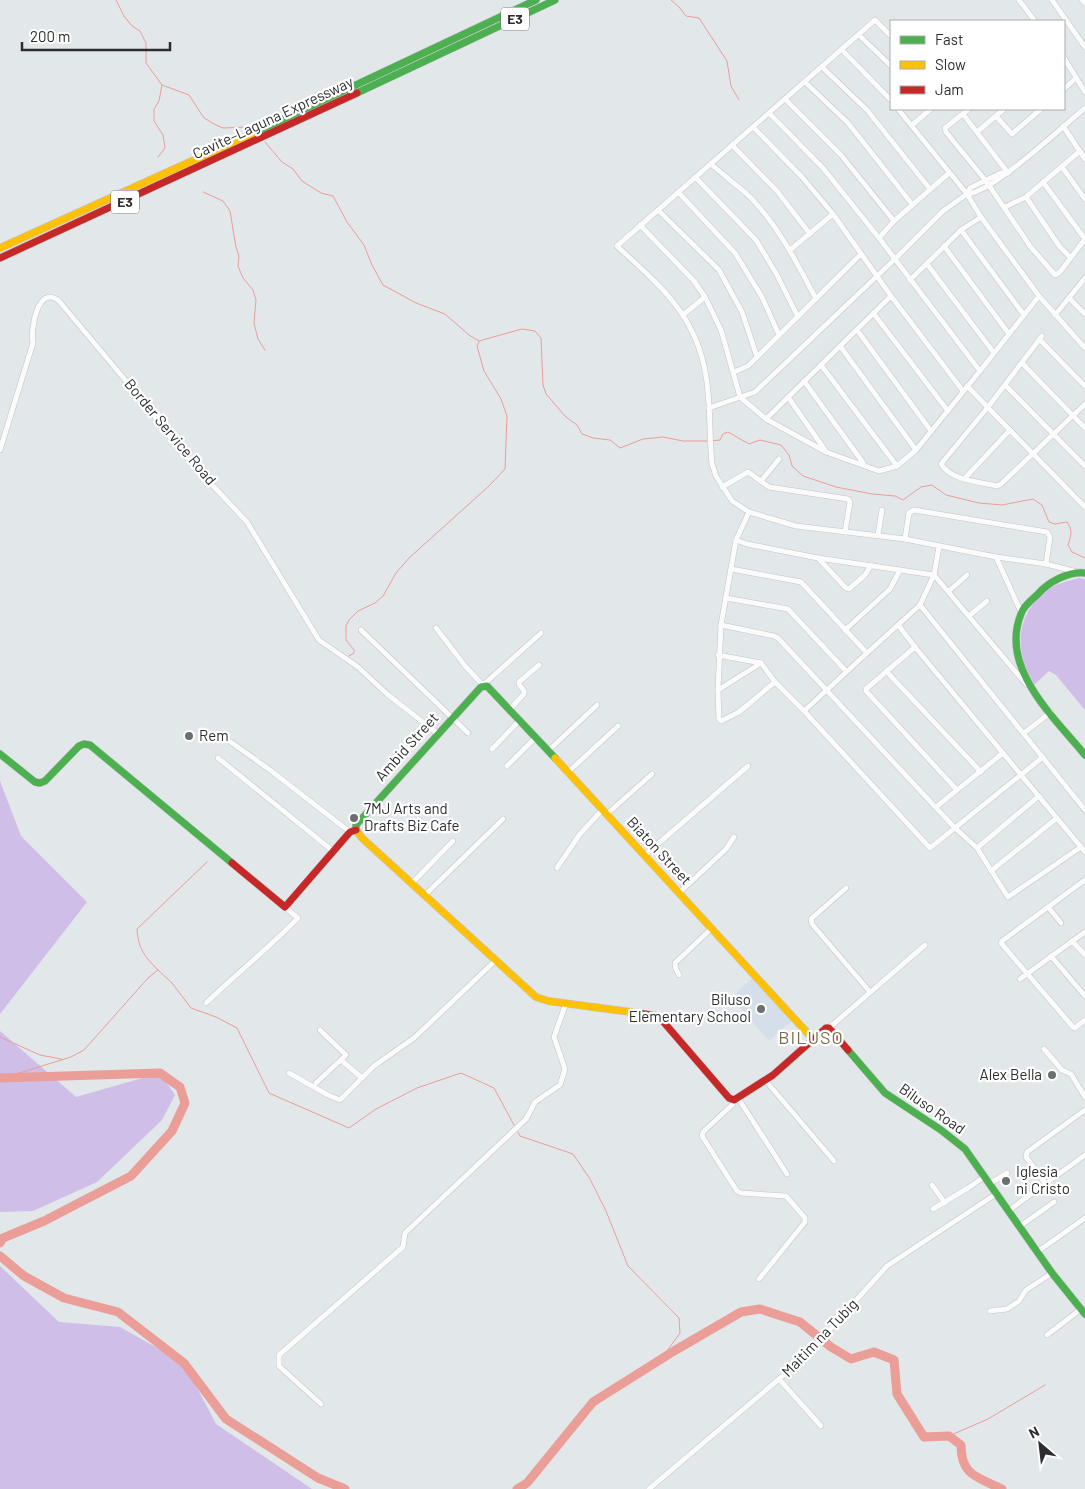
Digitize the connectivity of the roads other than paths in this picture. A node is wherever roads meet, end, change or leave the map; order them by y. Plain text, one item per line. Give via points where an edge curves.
1 (536, 0) edge
2 (555, 0) edge
3 (1019, 0) edge
4 (1052, 0) edge
5 (1082, 0) edge
6 (1085, 4) edge
7 (1034, 20) edge
8 (474, 35) junction
9 (859, 35) junction
10 (890, 35) edge
11 (461, 41) junction
12 (1085, 47) edge
13 (842, 50) junction
14 (1065, 60) edge
15 (890, 65) edge
16 (822, 67) junction
17 (1076, 78) junction
18 (805, 82) junction
19 (1065, 88) edge
20 (1085, 92) edge
21 (785, 99) junction
22 (890, 99) edge
23 (1085, 108) edge
24 (899, 110) edge
25 (928, 110) edge
26 (968, 110) edge
27 (1003, 110) edge
28 (1040, 110) edge
29 (769, 113) junction
30 (963, 114) junction
31 (996, 116) junction
32 (912, 126) junction
33 (1063, 126) junction
34 (753, 127) junction
35 (977, 132) junction
36 (732, 145) junction
37 (1080, 151) junction
38 (1085, 159) edge
39 (711, 164) junction
40 (1062, 167) junction
41 (949, 173) junction
42 (1008, 173) junction
43 (695, 177) junction
44 (1043, 182) junction
45 (987, 183) junction
46 (930, 189) junction
47 (678, 192) junction
48 (967, 194) junction
49 (1026, 197) junction
50 (1085, 199) edge
51 (912, 204) junction
52 (1005, 207) junction
53 (658, 210) junction
54 (833, 214) junction
55 (981, 217) junction
56 (894, 220) junction
57 (640, 225) junction
58 (961, 230) junction
59 (810, 234) junction
60 (879, 238) junction
61 (944, 246) junction
62 (0, 248) edge
63 (790, 250) junction
64 (861, 254) junction
65 (1070, 257) junction
66 (0, 258) edge
67 (895, 259) junction
68 (927, 264) junction
69 (876, 276) junction
70 (1085, 278) edge
71 (910, 280) junction
72 (891, 296) junction
73 (1039, 296) junction
74 (705, 297) junction
75 (1069, 298) junction
76 (816, 299) junction
77 (684, 314) junction
78 (874, 314) junction
79 (1085, 314) edge
80 (1024, 315) junction
81 (1055, 315) junction
82 (798, 317) junction
83 (858, 330) junction
84 (1010, 334) junction
85 (779, 336) junction
86 (840, 346) junction
87 (1085, 348) edge
88 (994, 353) junction
89 (757, 357) junction
90 (1022, 363) junction
91 (821, 365) junction
92 (980, 371) junction
93 (734, 372) junction
94 (804, 381) junction
95 (1005, 384) junction
96 (1085, 386) edge
97 (965, 389) junction
98 (740, 397) junction
99 (788, 397) junction
100 (1085, 404) edge
101 (988, 407) junction
102 (709, 408) junction
103 (948, 410) junction
104 (1072, 415) junction
105 (766, 419) junction
106 (1085, 428) edge
107 (1010, 430) junction
108 (931, 431) junction
109 (1053, 433) junction
110 (0, 450) edge
111 (916, 450) junction
112 (826, 452) junction
113 (1033, 454) junction
114 (779, 460) dead end
115 (865, 465) junction
116 (897, 466) junction
117 (1085, 466) edge
118 (966, 478) junction
119 (761, 481) junction
120 (722, 487) junction
121 (1085, 507) edge
122 (882, 510) dead end
123 (748, 512) junction
124 (845, 532) junction
125 (878, 535) junction
126 (905, 539) junction
127 (736, 540) junction
128 (939, 547) junction
129 (996, 557) junction
130 (818, 558) junction
131 (1046, 564) junction
132 (870, 566) junction
133 (731, 569) junction
134 (900, 570) junction
135 (1082, 573) edge
136 (934, 575) junction
137 (967, 575) dead end
138 (948, 591) junction
139 (726, 598) junction
140 (987, 601) dead end
141 (920, 605) junction
142 (1022, 612) junction
143 (969, 616) junction
144 (721, 625) junction
145 (899, 626) junction
146 (436, 628) dead end
147 (361, 630) dead end
148 (845, 630) junction
149 (541, 634) dead end
150 (915, 647) junction
151 (867, 653) junction
152 (718, 655) junction
153 (761, 663) junction
154 (539, 665) dead end
155 (846, 671) junction
156 (886, 671) junction
157 (775, 682) junction
158 (483, 685) junction
159 (1031, 689) junction
160 (718, 690) junction
161 (826, 690) junction
162 (597, 705) dead end
163 (510, 709) junction
164 (804, 711) junction
165 (1051, 712) junction
166 (452, 717) junction
167 (520, 720) junction
168 (618, 726) dead end
169 (218, 733) dead end
170 (468, 733) dead end
171 (1024, 733) junction
172 (438, 734) junction
173 (536, 737) junction
174 (492, 749) dead end
175 (548, 751) junction
176 (1003, 753) junction
177 (0, 754) edge
178 (1085, 755) edge
179 (1043, 757) junction
180 (218, 758) dead end
181 (507, 766) dead end
182 (748, 766) dead end
183 (981, 772) junction
184 (567, 773) junction
185 (652, 774) dead end
186 (1022, 774) junction
187 (957, 790) junction
188 (1039, 796) junction
189 (936, 807) junction
190 (1085, 810) edge
191 (604, 812) junction
192 (1057, 818) junction
193 (503, 819) dead end
194 (954, 827) junction
195 (353, 831) junction
196 (734, 837) dead end
197 (453, 841) dead end
198 (977, 848) junction
199 (1083, 849) edge
200 (334, 851) junction
201 (645, 855) junction
202 (557, 868) dead end
203 (991, 872) junction
204 (1085, 880) edge
205 (412, 883) junction
206 (846, 888) dead end
207 (679, 893) junction
208 (425, 895) junction
209 (285, 907) junction
210 (1048, 907) junction
211 (1061, 923) dead end
212 (712, 928) junction
213 (1085, 932) edge
214 (1072, 941) junction
215 (925, 945) dead end
216 (1085, 955) edge
217 (1051, 956) junction
218 (496, 960) junction
219 (1026, 974) junction
220 (680, 975) dead end
221 (1020, 979) dead end
222 (870, 992) junction
223 (1085, 996) edge
224 (206, 1003) dead end
225 (566, 1003) junction
226 (1085, 1020) edge
227 (829, 1028) junction
228 (320, 1030) dead end
229 (813, 1039) junction
230 (1044, 1049) dead end
231 (341, 1060) junction
232 (289, 1073) dead end
233 (362, 1078) junction
234 (766, 1081) junction
235 (316, 1083) dead end
236 (1085, 1097) edge
237 (736, 1099) junction
238 (1085, 1110) edge
239 (1085, 1155) edge
240 (834, 1162) dead end
241 (1007, 1173) dead end
242 (787, 1174) dead end
243 (984, 1177) junction
244 (1045, 1183) junction
245 (989, 1184) junction
246 (932, 1185) dead end
247 (996, 1194) junction
248 (1054, 1202) dead end
249 (945, 1203) junction
250 (933, 1209) dead end
251 (1008, 1211) junction
252 (1085, 1218) edge
253 (1019, 1227) junction
254 (1037, 1252) junction
255 (1052, 1273) junction
256 (759, 1279) dead end
257 (990, 1311) dead end
258 (1083, 1311) edge
259 (1047, 1335) dead end
260 (780, 1379) junction
261 (321, 1404) dead end
262 (821, 1426) dead end
263 (649, 1489) edge

1 - 8 main road, Cavite–Laguna Expressway / E3
2 - 8 main road, Cavite–Laguna Expressway / E3
3 - 7 street
4 - 12 street
5 - 6 street
8 - 11 main road, Cavite–Laguna Expressway / E3
9 - 10 street via 876,20
9 - 13 street
9 - 15 street
11 - 62 main road, Cavite–Laguna Expressway / E3
11 - 66 main road, Cavite–Laguna Expressway / E3 via 268,136
13 - 16 street
13 - 22 street
14 - 17 street
16 - 18 street
16 - 46 street via 867,110
17 - 19 street
17 - 20 street
18 - 21 street
18 - 51 street via 848,123
21 - 29 street
21 - 56 street via 841,155
23 - 33 street
24 - 32 street
25 - 32 street
26 - 30 street
27 - 31 street
28 - 31 street via 1012,134
29 - 34 street
29 - 60 street via 823,168
30 - 35 street
30 - 45 street via 945,128 946,132
31 - 35 street
32 - 41 street
33 - 37 street
33 - 42 street
34 - 36 street
34 - 54 street
35 - 42 street
36 - 39 street
36 - 59 street via 777,191
37 - 38 street
37 - 40 street
39 - 43 street
39 - 63 street via 749,197
40 - 44 street
40 - 50 street
41 - 46 street
41 - 48 street
42 - 45 street
43 - 47 street
43 - 82 street via 756,240
44 - 49 street
44 - 65 street via 1085,239
45 - 48 street via 973,194
45 - 52 street
46 - 51 street
47 - 53 street
47 - 85 street via 735,253 762,297
48 - 55 street
48 - 67 street via 943,211
49 - 52 street
49 - 65 street
51 - 56 street
52 - 65 street via 1051,274 1060,272
53 - 57 street
53 - 89 street via 719,270 742,312
54 - 59 street
54 - 64 street
55 - 58 street
55 - 73 street
56 - 60 street
57 - 74 street via 694,280
57 - 77 street via 617,246 668,294
58 - 61 street
58 - 80 street
59 - 63 street
60 - 67 street
61 - 68 street
61 - 84 street
63 - 76 street
64 - 69 street
64 - 76 street
67 - 69 street
67 - 71 street
68 - 71 street
68 - 88 street
69 - 72 street
69 - 98 street via 756,392
70 - 75 street
71 - 92 street
72 - 78 street
72 - 97 street
73 - 80 street
73 - 81 street
74 - 77 street
74 - 93 street via 722,330
75 - 79 street
75 - 81 street
76 - 82 street
77 - 102 street via 703,359
78 - 83 street
78 - 103 street
80 - 84 street
81 - 87 street
82 - 85 street
83 - 86 street
83 - 108 street
84 - 88 street
85 - 89 street
86 - 91 street
86 - 111 street
88 - 92 street
89 - 93 street via 748,366
90 - 95 street
90 - 96 street via 1041,338
90 - 104 street
91 - 94 street
91 - 116 street
92 - 97 street
93 - 98 street
94 - 99 street
94 - 115 street
95 - 101 street
95 - 109 street
97 - 101 street
97 - 103 street
98 - 102 street
98 - 105 street
99 - 105 street
99 - 112 street
100 - 104 street
101 - 107 street
101 - 118 street via 941,464 948,472
102 - 120 street via 712,464
103 - 108 street
104 - 106 street
104 - 109 street
105 - 112 street
107 - 113 street
107 - 118 street
108 - 111 street
109 - 113 street
109 - 117 street
110 - 172 street, Border Service Road via 33,343 31,333 41,301 52,296 188,459 248,522 319,640 358,667
111 - 116 street
112 - 115 street
113 - 118 street via 997,486
113 - 121 street
114 - 119 street
115 - 116 street via 879,471
119 - 120 street via 748,472
119 - 124 street via 769,487 848,499
120 - 123 street via 732,501
122 - 125 street
123 - 124 street via 796,526
123 - 127 street
124 - 125 street
125 - 126 street
126 - 128 street
126 - 131 street via 909,513 914,510 1047,532 1050,537
127 - 130 street
127 - 133 street
128 - 129 street
128 - 136 street
129 - 131 street
129 - 142 street
130 - 132 street
130 - 132 street via 849,589
131 - 135 street
132 - 134 street
133 - 139 street
133 - 148 street via 801,582
134 - 136 street
134 - 148 street via 890,589
135 - 142 main road via 1059,579 1043,588
136 - 138 street
136 - 141 street
137 - 138 street
138 - 143 street
139 - 144 street
139 - 155 street via 788,609
140 - 143 street
141 - 145 street
141 - 171 street
142 - 159 main road via 1017,627 1016,649 1020,667
143 - 159 street
144 - 152 street
144 - 161 street via 778,638
145 - 150 street
145 - 151 street
146 - 158 street
147 - 166 street
148 - 151 street
149 - 158 street
150 - 156 street
150 - 176 street
151 - 155 street
152 - 153 street
152 - 160 street
153 - 157 street
153 - 160 street
154 - 163 street via 519,682 524,694
155 - 161 street
156 - 183 street
156 - 187 street via 866,691
157 - 160 street via 739,712 721,721
157 - 164 street
158 - 163 main road, Biaton Street
158 - 166 main road, Ambid Street
159 - 165 main road
161 - 164 street
161 - 189 street
162 - 175 street
163 - 167 main road, Biaton Street
164 - 194 street via 928,847 932,848
165 - 171 street
165 - 178 main road
166 - 170 street
166 - 172 main road, Ambid Street
167 - 173 main road, Biaton Street
167 - 174 street
168 - 184 street
169 - 195 street
171 - 179 street
172 - 195 main road, Ambid Street
173 - 175 main road, Biaton Street
173 - 181 street
175 - 184 main road, Biaton Street
176 - 183 street
176 - 186 street
177 - 209 main road via 40,783 78,746 90,745
179 - 186 street
179 - 190 street
180 - 200 street
182 - 201 street
183 - 187 street
184 - 191 main road, Biaton Street
185 - 191 street
186 - 188 street
186 - 194 street
187 - 189 street
188 - 192 street
188 - 198 street
189 - 194 street
191 - 201 main road, Biaton Street
191 - 202 street via 580,834
192 - 199 street
192 - 203 street
193 - 208 street
194 - 198 street
195 - 200 main road, Ambid Street
195 - 205 main road
196 - 207 street via 726,849
197 - 205 street
198 - 203 street
199 - 203 street via 1008,897
200 - 209 main road, Ambid Street
201 - 207 main road, Biaton Street
204 - 210 street
205 - 208 main road
206 - 222 street via 811,919 812,924
207 - 212 main road, Biaton Street
208 - 218 main road
209 - 224 street via 298,918
210 - 211 street
210 - 219 street via 1001,943
212 - 220 street via 676,963
212 - 229 main road, Biaton Street
213 - 214 street
214 - 216 street
214 - 217 street
215 - 222 street
217 - 219 street
217 - 223 street
218 - 225 main road via 536,997
218 - 233 street via 414,1038
219 - 221 street
219 - 226 street via 1073,1028
222 - 227 street
225 - 237 main road via 661,1019 729,1098
225 - 261 street via 554,1037 565,1069 560,1085 535,1102 526,1119 405,1233 404,1247 279,1355 279,1366
227 - 229 main road
227 - 243 main road, Biluso Road via 885,1093 965,1149
228 - 231 street via 346,1055
229 - 234 main road
230 - 236 street via 1062,1070 1071,1074
231 - 233 street
231 - 235 street
232 - 233 street via 340,1100
234 - 237 main road
234 - 240 street
237 - 242 street
237 - 256 street via 702,1136 737,1191 786,1196 805,1218
238 - 244 street via 1027,1152 1026,1158
239 - 244 street
241 - 245 street
243 - 245 main road, Biluso Road
243 - 249 street
244 - 251 street
245 - 247 main road, Biluso Road
246 - 249 street
247 - 251 main road, Biluso Road
247 - 260 street, Maitim na Tubig via 887,1266 824,1337
248 - 253 street
249 - 250 street
251 - 253 main road, Biluso Road
252 - 254 street
253 - 254 main road, Biluso Road
254 - 255 main road, Biluso Road
255 - 257 street via 1026,1290 1019,1301 1007,1309
255 - 258 main road, Biluso Road
258 - 259 street
260 - 262 street
260 - 263 street, Maitim na Tubig

